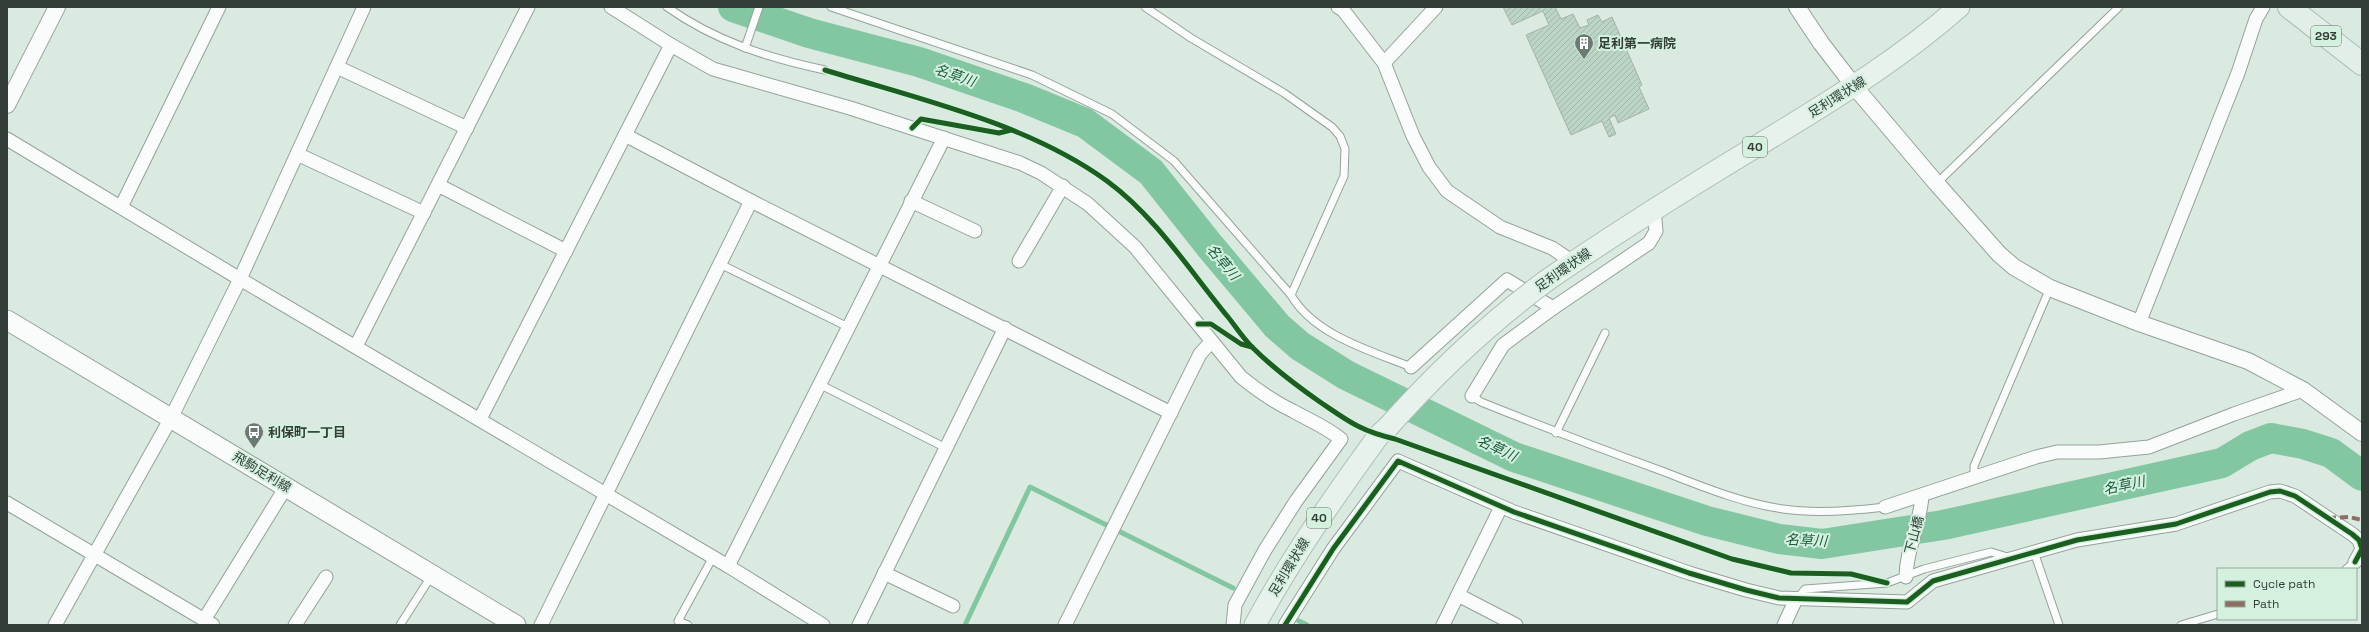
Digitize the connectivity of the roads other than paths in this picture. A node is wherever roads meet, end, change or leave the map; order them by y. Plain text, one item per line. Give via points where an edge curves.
1 (57, 7) edge
2 (219, 7) edge
3 (364, 7) edge
4 (528, 7) edge
5 (611, 7) edge
6 (667, 7) edge
7 (759, 7) edge
8 (831, 7) edge
9 (1145, 7) edge
10 (1338, 7) edge
11 (1436, 7) edge
12 (1797, 7) edge
13 (1959, 7) edge
14 (2119, 7) edge
15 (2263, 7) edge
16 (2289, 7) edge
17 (671, 45) junction
18 (745, 48) junction
19 (1384, 63) junction
20 (2362, 64) edge
21 (337, 67) junction
22 (825, 70) dead end
23 (1854, 86) junction
24 (7, 105) edge
25 (467, 128) junction
26 (625, 135) junction
27 (944, 138) junction
28 (7, 139) edge
29 (297, 154) junction
30 (1937, 184) junction
31 (438, 185) junction
32 (1063, 186) junction
33 (751, 201) junction
34 (912, 201) junction
35 (121, 206) junction
36 (1654, 209) junction
37 (424, 213) junction
38 (975, 231) dead end
39 (566, 251) junction
40 (1019, 261) dead end
41 (1573, 262) junction
42 (720, 264) junction
43 (879, 265) junction
44 (240, 279) junction
45 (2050, 288) junction
46 (1291, 295) junction
47 (1553, 308) junction
48 (7, 320) edge
49 (2139, 323) junction
50 (848, 327) junction
51 (1005, 328) junction
52 (1605, 333) dead end
53 (1212, 342) junction
54 (356, 346) junction
55 (1411, 367) joint
56 (819, 384) junction
57 (2303, 390) junction
58 (1472, 396) joint
59 (1171, 413) junction
60 (171, 418) junction
61 (480, 420) junction
62 (2362, 432) edge
63 (1556, 433) junction
64 (946, 448) junction
65 (1974, 479) junction
66 (286, 486) junction
67 (605, 494) junction
68 (1922, 501) junction
69 (7, 502) edge
70 (1502, 507) junction
71 (1885, 507) joint
72 (2034, 552) junction
73 (96, 556) junction
74 (714, 557) junction
75 (2013, 558) junction
76 (2350, 565) edge
77 (728, 566) junction
78 (884, 573) junction
79 (432, 575) junction
80 (326, 577) dead end
81 (1906, 577) junction
82 (1458, 595) junction
83 (1796, 599) junction
84 (953, 606) dead end
85 (2217, 614) edge
86 (209, 622) edge
87 (55, 625) edge
88 (295, 625) edge
89 (400, 625) edge
90 (516, 625) edge
91 (541, 625) edge
92 (688, 625) edge
93 (823, 625) edge
94 (859, 625) edge
95 (1065, 625) edge
96 (1233, 625) edge
97 (1255, 625) edge
98 (1285, 625) edge
99 (1443, 625) edge
100 (1516, 625) edge
101 (1784, 625) edge
102 (2059, 625) edge
103 (2181, 625) edge

1 - 24 street
2 - 35 street
3 - 21 street
4 - 25 street
5 - 17 street
6 - 18 lane via 697,28
7 - 18 lane
8 - 46 lane via 1032,75 1112,114 1174,162
9 - 46 lane via 1191,38 1284,92 1332,127 1340,136 1345,149 1344,176
10 - 19 street
11 - 19 street
12 - 23 street
13 - 23 main road, 足利環状線 / 40 via 1913,46
14 - 30 lane
15 - 49 street via 2256,19 2238,73
16 - 20 highway, 293
17 - 26 street
17 - 27 street via 713,69
18 - 22 lane
19 - 41 street via 1413,136 1429,167 1447,192 1500,227 1552,248
21 - 25 street
21 - 29 street
23 - 30 street
23 - 36 main road, 足利環状線 / 40
25 - 31 street
26 - 33 street
26 - 39 street
27 - 32 street via 1020,163
27 - 34 street
28 - 35 street
29 - 37 street
29 - 44 street
30 - 45 street via 1999,254 2029,278
31 - 37 street
31 - 39 street
32 - 40 street
32 - 53 street via 1111,223 1135,247
33 - 42 street
33 - 43 street
34 - 38 street
34 - 43 street
35 - 44 street
36 - 41 main road, 足利環状線 / 40
36 - 47 street via 1656,231 1649,243
37 - 54 street
39 - 61 street
41 - 97 main road, 足利環状線 / 40, bridge via 1501,316 1454,358 1379,435 1321,515
42 - 50 lane
42 - 67 street
43 - 50 street
43 - 51 street
44 - 54 street
44 - 60 street
45 - 49 street
45 - 65 lane via 1974,466
46 - 55 lane via 1297,305 1338,336
47 - 55 street via 1507,280
47 - 58 street via 1503,346
48 - 60 main road, 飛駒足利線
49 - 57 street via 2248,361
50 - 56 street
51 - 59 street
51 - 64 street
52 - 63 lane
53 - 59 street via 1200,354
53 - 96 street via 1255,389 1328,428 1341,439 1296,501 1265,550 1235,605
54 - 61 street
56 - 64 lane
56 - 77 street
57 - 62 street
57 - 65 street via 2149,447 2098,452 2057,452
58 - 63 lane
59 - 95 street
60 - 66 main road, 飛駒足利線
60 - 73 street
61 - 67 street
63 - 71 lane via 1759,505 1813,511 1851,511
64 - 78 street
65 - 68 street
66 - 79 main road, 飛駒足利線
66 - 86 street
67 - 74 street
67 - 91 street
68 - 71 street
68 - 81 street, 下山橋 via 1906,564
69 - 73 street
70 - 82 street
70 - 83 street via 1689,573 1779,598
70 - 98 street via 1398,461 1333,549
72 - 75 street
72 - 76 street via 2077,540 2176,524 2255,496 2280,491 2295,496 2359,540 2362,549
72 - 102 lane
73 - 86 street
73 - 87 street
74 - 77 street
74 - 92 lane via 678,621
75 - 81 lane via 1991,552 1924,569
75 - 83 street via 1933,581 1907,602
77 - 93 street
78 - 84 street
78 - 94 street
79 - 89 lane
79 - 90 main road, 飛駒足利線
80 - 88 street
81 - 83 lane via 1887,583 1805,589
82 - 99 street
82 - 100 street
83 - 101 street
85 - 103 lane

